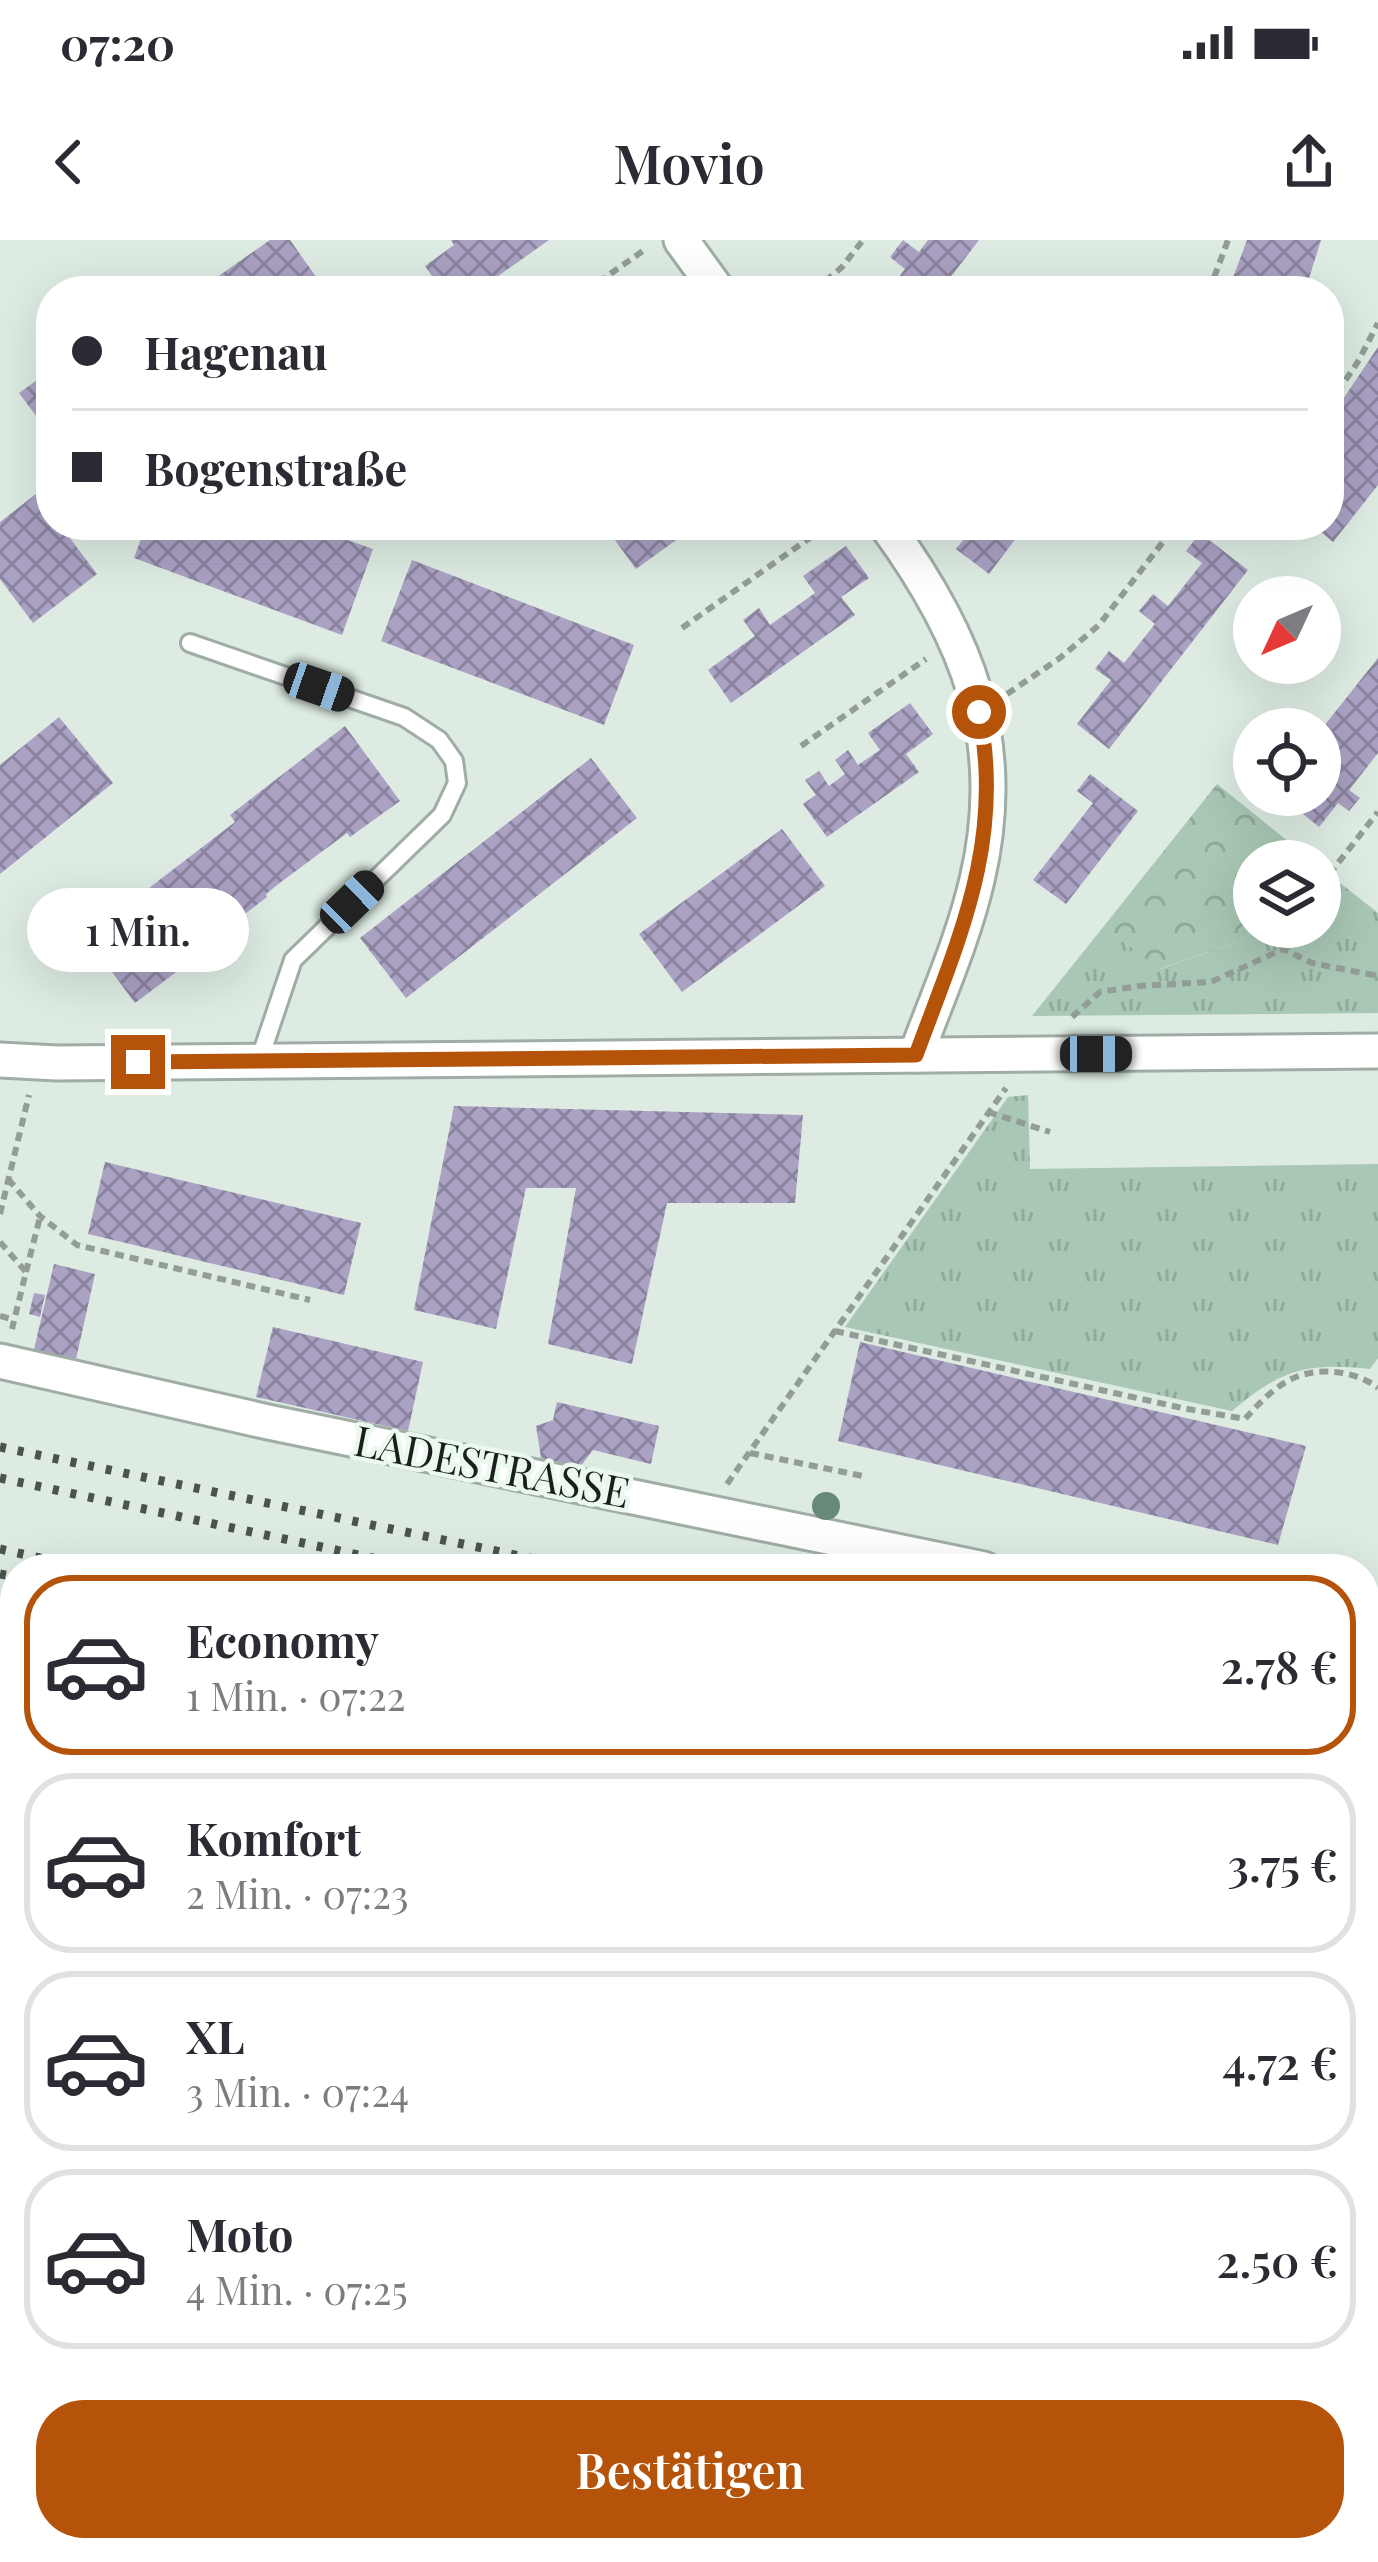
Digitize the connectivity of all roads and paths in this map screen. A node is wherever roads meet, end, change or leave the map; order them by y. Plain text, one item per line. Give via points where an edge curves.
1 (657, 240) edge
2 (681, 240) edge
3 (863, 240) edge
4 (1228, 240) edge
5 (607, 276) edge
6 (707, 276) edge
7 (832, 276) edge
8 (1214, 276) edge
9 (1378, 323) edge
10 (1344, 382) edge
11 (806, 540) edge
12 (896, 540) edge
13 (1164, 540) edge
14 (682, 628) dead end
15 (957, 641) junction
16 (190, 643) dead end
17 (979, 712) junction
18 (801, 746) dead end
19 (1378, 812) edge
20 (1341, 859) edge
21 (1283, 949) joint
22 (1378, 976) edge
23 (1378, 1051) edge
24 (1031, 1054) junction
25 (916, 1055) junction
26 (0, 1060) edge
27 (259, 1061) junction
28 (38, 1063) junction
29 (988, 1112) junction
30 (1050, 1132) dead end
31 (8, 1179) junction
32 (0, 1214) edge
33 (40, 1216) junction
34 (0, 1242) edge
35 (26, 1272) junction
36 (310, 1300) dead end
37 (0, 1316) edge
38 (14, 1320) junction
39 (835, 1331) junction
40 (2, 1362) edge
41 (1378, 1388) edge
42 (750, 1453) junction
43 (862, 1476) dead end
44 (706, 1510) junction
45 (913, 1554) edge

1 - 5 path
2 - 6 street
3 - 7 path
4 - 8 path
9 - 10 path
11 - 14 path
12 - 15 street
13 - 17 path via 1099,625
15 - 17 street
15 - 18 path
16 - 27 lane via 404,717 454,760 457,783 442,814 293,959
17 - 25 street via 987,803 978,877
19 - 20 path
21 - 22 path
21 - 24 path via 1211,982 1100,992
23 - 24 street
24 - 25 street
24 - 29 path
25 - 27 street
26 - 28 street
27 - 28 street
28 - 31 path
29 - 30 path
29 - 39 path
31 - 32 path
31 - 33 path
33 - 35 path
33 - 36 path via 77,1245
34 - 35 path
35 - 38 path
37 - 38 path
38 - 40 path
39 - 41 path via 1181,1413 1245,1419 1270,1394 1312,1374 1343,1373
39 - 42 path
40 - 44 street, LADESTRASSE
42 - 43 path
42 - 44 path
44 - 45 street, LADESTRASSE

